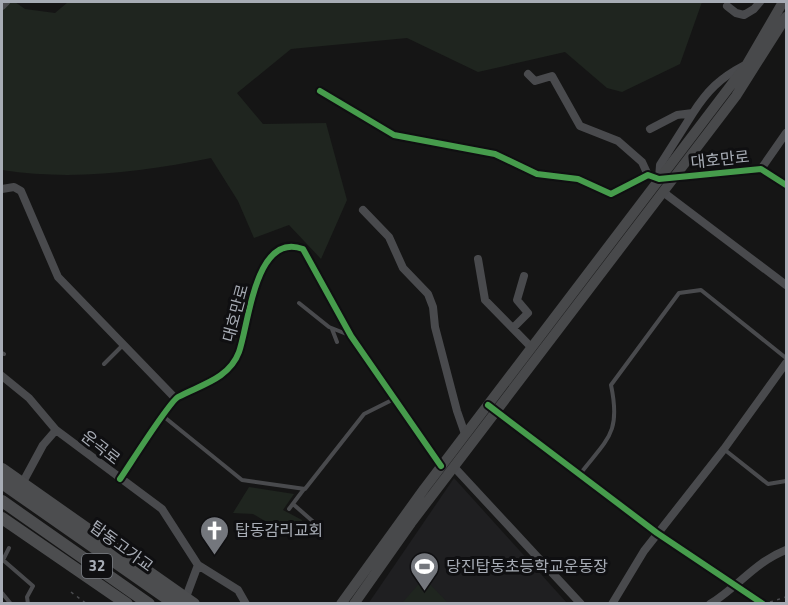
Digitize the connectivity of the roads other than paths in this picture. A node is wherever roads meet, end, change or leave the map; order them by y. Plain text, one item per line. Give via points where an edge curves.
1 (6, 2) edge
2 (760, 2) edge
3 (783, 2) edge
4 (2, 6) edge
5 (727, 6) dead end
6 (786, 17) edge
7 (747, 64) junction
8 (528, 74) dead end
9 (320, 91) dead end
10 (693, 113) junction
11 (650, 129) dead end
12 (786, 134) edge
13 (761, 169) junction
14 (653, 176) junction
15 (674, 177) junction
16 (786, 185) edge
17 (2, 189) edge
18 (663, 192) junction
19 (363, 210) dead end
20 (478, 259) dead end
21 (524, 276) dead end
22 (786, 285) edge
23 (299, 303) dead end
24 (332, 328) junction
25 (513, 328) junction
26 (351, 335) junction
27 (337, 342) dead end
28 (122, 346) junction
29 (531, 347) junction
30 (786, 358) edge
31 (786, 363) edge
32 (104, 364) dead end
33 (2, 376) edge
34 (176, 398) junction
35 (395, 399) junction
36 (492, 408) junction
37 (163, 416) junction
38 (56, 430) junction
39 (465, 435) junction
40 (724, 449) junction
41 (441, 466) junction
42 (454, 467) junction
43 (2, 469) edge
44 (580, 475) junction
45 (120, 479) junction
46 (786, 481) edge
47 (23, 482) junction
48 (2, 483) edge
49 (305, 489) junction
50 (2, 501) edge
51 (293, 504) junction
52 (289, 509) dead end
53 (2, 518) edge
54 (317, 525) dead end
55 (657, 533) junction
56 (9, 548) dead end
57 (786, 550) edge
58 (198, 565) junction
59 (736, 584) junction
60 (2, 593) edge
61 (185, 601) edge
62 (11, 603) edge
63 (28, 603) edge
64 (127, 603) edge
65 (149, 603) edge
66 (246, 603) edge
67 (340, 603) edge
68 (354, 603) edge
69 (581, 603) edge
70 (612, 603) edge
71 (710, 603) edge
72 (763, 603) edge

1 - 4 street
2 - 5 street via 744,15
3 - 7 main road, 대호만로
6 - 15 main road, 대호만로 via 742,87
7 - 10 street, 대호만로 via 721,78
7 - 14 main road, 대호만로
8 - 14 street via 535,81 552,76 580,126 618,141
9 - 14 street, 대호만로 via 394,135 495,154 537,174 578,179 612,194
10 - 11 street via 677,115
10 - 14 street, 대호만로
12 - 13 street
13 - 15 street, 대호만로
13 - 16 street, 대호만로
14 - 15 street, 대호만로
14 - 29 main road
15 - 18 main road, 대호만로
17 - 28 street via 21,191 58,277
18 - 22 street
18 - 36 main road, 대호만로
19 - 39 street via 389,237 403,268 434,306 435,327
20 - 25 street via 484,300
21 - 25 street via 518,300 528,313
23 - 24 lane
24 - 26 lane
24 - 27 lane
25 - 29 street
26 - 34 street, 대호만로 via 303,249 292,245 280,248 268,261 253,290 232,364 215,380
26 - 35 street, 대호만로
28 - 32 lane
28 - 34 street
29 - 36 main road
30 - 44 lane via 701,290 679,293 611,385 617,412 614,430
31 - 40 street
33 - 38 street via 29,398
34 - 37 street, 대호만로
35 - 41 street, 대호만로
35 - 49 lane via 364,414
36 - 39 main road
36 - 42 main road
36 - 44 street
37 - 45 street, 대호만로
37 - 49 lane via 242,480
38 - 45 street, 운곡로
38 - 47 street, 운곡로
39 - 41 main road
40 - 46 lane via 768,484
40 - 55 street
41 - 67 main road
42 - 68 main road
42 - 69 street
43 - 47 highway
44 - 55 street
45 - 58 street, 운곡로 via 162,509
47 - 61 highway
48 - 61 highway, 탑동고가교
49 - 51 lane
50 - 65 highway, 탑동고가교 / 32
51 - 52 lane
51 - 54 lane
53 - 64 highway
55 - 59 street
55 - 70 street
56 - 63 lane via 3,560 33,586
57 - 59 street via 763,561
58 - 61 street
58 - 66 street, 운곡로 via 238,590
59 - 71 street
59 - 72 street
60 - 62 lane

